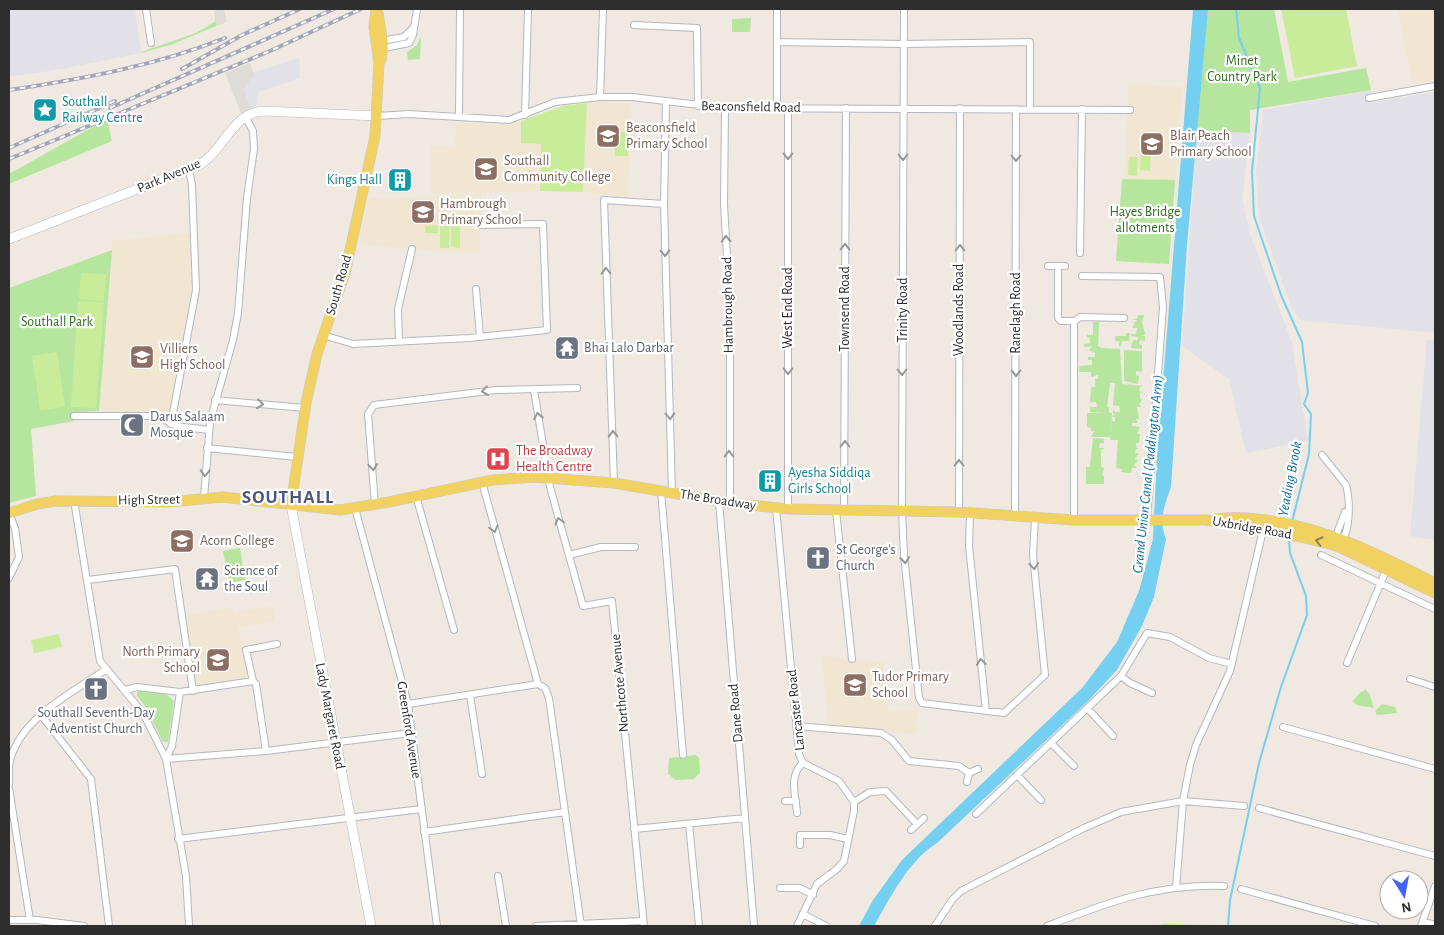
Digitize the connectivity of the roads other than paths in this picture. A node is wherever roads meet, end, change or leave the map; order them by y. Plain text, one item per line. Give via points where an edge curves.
1 (146, 9) edge
2 (376, 9) edge
3 (417, 9) edge
4 (460, 9) edge
5 (528, 9) edge
6 (603, 9) edge
7 (904, 9) edge
8 (776, 11) edge
9 (634, 25) dead end
10 (777, 42) junction
11 (151, 43) dead end
12 (904, 44) junction
13 (381, 51) junction
14 (1435, 86) edge
15 (600, 97) junction
16 (1369, 98) dead end
17 (666, 102) junction
18 (698, 106) junction
19 (725, 108) junction
20 (777, 108) junction
21 (788, 108) junction
22 (846, 108) junction
23 (903, 108) junction
24 (960, 108) junction
25 (1016, 109) junction
26 (1030, 109) junction
27 (1082, 109) junction
28 (1130, 110) dead end
29 (525, 115) junction
30 (245, 116) junction
31 (378, 116) junction
32 (458, 117) junction
33 (188, 170) junction
34 (664, 204) junction
35 (480, 225) dead end
36 (9, 239) edge
37 (412, 250) dead end
38 (1080, 254) dead end
39 (1048, 266) dead end
40 (1082, 276) dead end
41 (476, 289) dead end
42 (1124, 318) dead end
43 (1074, 321) junction
44 (323, 335) junction
45 (480, 337) junction
46 (399, 341) junction
47 (577, 388) dead end
48 (534, 390) junction
49 (215, 400) junction
50 (305, 408) junction
51 (74, 416) dead end
52 (171, 424) junction
53 (209, 430) junction
54 (207, 448) junction
55 (1322, 454) dead end
56 (298, 457) junction
57 (549, 478) junction
58 (482, 482) junction
59 (614, 482) junction
60 (661, 490) junction
61 (672, 492) junction
62 (416, 496) junction
63 (204, 498) junction
64 (74, 500) junction
65 (719, 501) junction
66 (730, 503) junction
67 (291, 504) junction
68 (375, 505) junction
69 (776, 508) junction
70 (788, 509) junction
71 (840, 511) junction
72 (902, 511) junction
73 (356, 512) junction
74 (959, 512) junction
75 (9, 513) edge
76 (970, 513) junction
77 (1015, 516) junction
78 (1035, 518) junction
79 (1074, 520) junction
80 (1148, 520) junction
81 (1246, 523) junction
82 (1281, 528) junction
83 (1263, 530) junction
84 (1339, 540) junction
85 (635, 547) dead end
86 (569, 555) junction
87 (1321, 555) dead end
88 (1387, 568) junction
89 (9, 578) edge
90 (88, 580) junction
91 (1381, 582) junction
92 (1435, 583) edge
93 (1435, 593) edge
94 (1435, 609) edge
95 (454, 630) dead end
96 (277, 644) dead end
97 (852, 659) dead end
98 (1346, 663) dead end
99 (1232, 664) junction
100 (105, 670) junction
101 (1121, 676) junction
102 (1410, 679) dead end
103 (253, 681) junction
104 (538, 684) junction
105 (1435, 687) edge
106 (125, 690) junction
107 (193, 691) junction
108 (180, 692) junction
109 (1152, 693) dead end
110 (470, 695) junction
111 (408, 704) junction
112 (1088, 709) junction
113 (986, 711) junction
114 (40, 716) junction
115 (797, 726) junction
116 (1283, 727) dead end
117 (411, 733) junction
118 (1114, 736) dead end
119 (335, 743) junction
120 (1052, 743) junction
121 (266, 751) junction
122 (683, 755) dead end
123 (166, 759) junction
124 (803, 763) junction
125 (1074, 766) dead end
126 (978, 769) dead end
127 (1435, 769) edge
128 (969, 773) junction
129 (482, 774) dead end
130 (1017, 775) junction
131 (967, 782) dead end
132 (9, 784) edge
133 (9, 788) edge
134 (1041, 800) dead end
135 (785, 801) dead end
136 (796, 801) junction
137 (1183, 801) junction
138 (854, 802) junction
139 (1244, 806) dead end
140 (1259, 808) dead end
141 (421, 809) junction
142 (565, 812) junction
143 (797, 813) dead end
144 (976, 814) dead end
145 (349, 818) junction
146 (745, 818) junction
147 (924, 818) dead end
148 (689, 824) junction
149 (917, 824) junction
150 (634, 829) junction
151 (912, 830) dead end
152 (424, 832) junction
153 (848, 838) junction
154 (178, 839) junction
155 (800, 845) dead end
156 (1435, 856) edge
157 (498, 876) dead end
158 (1224, 886) dead end
159 (1435, 886) edge
160 (780, 888) dead end
161 (1176, 888) junction
162 (1241, 889) dead end
163 (813, 895) junction
164 (803, 914) junction
165 (9, 920) edge
166 (30, 920) junction
167 (1422, 923) edge
168 (644, 924) edge
169 (581, 925) edge
170 (1435, 925) edge
171 (84, 926) edge
172 (109, 926) edge
173 (188, 926) edge
174 (371, 926) edge
175 (438, 926) edge
176 (506, 926) edge
177 (536, 926) edge
178 (699, 926) edge
179 (754, 926) edge
180 (797, 926) edge
181 (826, 926) edge
182 (935, 926) edge
183 (1047, 926) edge
184 (1375, 926) edge

1 - 11 street
2 - 13 main road, South Road via 380,16
2 - 13 main road, South Road via 374,27
3 - 13 street via 414,27
4 - 32 street
5 - 29 street
6 - 15 street
7 - 12 street, Trinity Road
8 - 10 street
9 - 18 street via 697,28
10 - 12 street
10 - 20 street
12 - 23 street, Trinity Road
12 - 26 street via 1030,42
13 - 31 main road, South Road
14 - 16 street
15 - 17 street, Beaconsfield Road
15 - 29 street, Beaconsfield Road via 556,102
17 - 18 street, Beaconsfield Road
17 - 34 street
18 - 19 street, Beaconsfield Road
19 - 20 street, Beaconsfield Road
66 -> 19 street, Hambrough Road
20 - 21 street, Beaconsfield Road
21 - 22 street, Beaconsfield Road
21 -> 70 street, West End Road
22 - 23 street, Beaconsfield Road
71 -> 22 street, Townsend Road
23 - 24 street, Beaconsfield Road
23 -> 72 street, Trinity Road
24 - 25 street, Beaconsfield Road
74 -> 24 street, Woodlands Road
25 - 26 street, Beaconsfield Road
25 -> 77 street, Ranelagh Road
26 - 27 street, Beaconsfield Road
27 - 28 street, Beaconsfield Road
27 - 38 street
29 - 32 street, Beaconsfield Road via 497,120
30 - 31 street via 264,111
30 - 33 street, Park Avenue via 206,160
30 - 49 street via 253,131 254,149 238,313
31 - 32 street, Beaconsfield Road
31 - 44 main road, South Road via 345,272
33 - 36 street, Park Avenue
33 - 52 street via 192,185 196,290
59 -> 34 street via 604,200
34 -> 61 street
35 - 45 street via 542,224 548,330
37 - 46 street via 398,309
39 - 43 street via 1062,266 1058,318
40 - 80 street via 1160,277 1163,307
41 - 45 street
42 - 43 street via 1080,318
43 - 79 street
44 - 46 street via 353,344
44 - 50 main road, South Road
45 - 46 street
47 - 48 street
57 -> 48 street, Northcote Avenue
48 -> 68 street via 489,391 370,407
49 -> 50 street
49 - 53 street
50 - 56 main road, South Road
51 - 52 street via 158,416
52 - 53 street
53 - 54 street
54 - 56 street
54 -> 63 street
55 - 84 street via 1346,485 1348,507
56 - 67 main road, South Road
57 - 58 main road, The Broadway via 513,477
57 - 59 main road, The Broadway
86 -> 57 street, Northcote Avenue
58 - 62 main road, The Broadway
58 -> 104 street
59 - 60 main road, The Broadway
60 - 61 main road, The Broadway
60 - 122 street
61 - 65 main road, The Broadway
62 - 68 main road, The Broadway
62 - 95 street
63 - 64 main road, High Street via 168,502
63 - 67 main road, High Street
64 - 75 main road, High Street via 38,504
64 - 90 street
65 - 66 main road, The Broadway
65 - 146 street, Dane Road
66 - 69 main road, The Broadway
67 - 73 main road, The Broadway
67 - 119 street, Lady Margaret Road
68 - 73 main road, The Broadway
69 - 70 main road, The Broadway
69 - 115 street, Lancaster Road
70 - 71 main road, The Broadway
71 - 72 main road, The Broadway
71 - 97 street, Townsend Road
72 - 74 main road, The Broadway
72 -> 113 street, Trinity Road via 906,574 922,703
73 - 111 street, Greenford Avenue
74 - 76 main road, The Broadway
75 - 89 street via 15,528 18,557
76 - 77 main road, The Broadway
113 -> 76 street via 969,546
77 - 78 main road, The Broadway
78 - 79 main road, The Broadway
78 -> 113 street via 1032,550 1045,672 1006,712
79 - 80 main road, The Broadway
80 - 81 main road, Uxbridge Road
81 - 82 main road, Uxbridge Road
81 - 83 main road, Uxbridge Road
82 - 83 main road, Uxbridge Road
82 - 84 main road, Uxbridge Road
83 - 99 street
84 - 88 main road, Uxbridge Road
84 - 92 main road, Uxbridge Road
85 - 86 street via 601,547
86 - 150 street, Northcote Avenue via 583,606 612,601
87 - 91 street
88 - 91 street
88 - 93 main road, Uxbridge Road
90 - 100 street via 97,651
90 - 107 street via 175,569
91 - 94 street
91 - 98 street
96 - 103 street via 246,650
99 - 101 street via 1209,658 1170,637 1149,633 1144,636
99 - 137 street via 1196,745
100 - 106 street
100 - 114 street
101 - 109 street via 1130,684
101 - 112 street
102 - 105 street
103 - 107 street
103 - 121 street
104 - 110 street
104 - 142 street via 545,688 549,698
106 - 108 street via 137,687
106 - 123 street via 146,719
107 - 108 street
108 - 123 street via 172,746
110 - 111 street
110 - 129 street
111 - 117 street, Greenford Avenue
112 - 118 street
112 - 120 street
114 - 132 street via 22,732 10,758
114 - 172 street via 91,779
115 - 124 street, Lancaster Road via 797,743
115 - 128 street via 882,734 892,740 911,762 954,765
116 - 127 street
117 - 119 street
117 - 141 street, Greenford Avenue
119 - 121 street
119 - 145 street, Lady Margaret Road
120 - 125 street
120 - 130 street
121 - 123 street
123 - 154 street
124 - 136 street via 793,779
124 - 138 street, Lancaster Road via 839,782
126 - 128 street
128 - 131 street
130 - 134 street
130 - 144 street
133 - 166 street
135 - 136 street
136 - 143 street
137 - 139 street
137 - 161 street
137 - 182 street via 1116,814 1040,850 961,891
138 - 149 street via 870,792 886,791
138 - 153 street
140 - 156 street
141 - 145 street
141 - 152 street, Greenford Avenue
142 - 152 street
142 - 169 street
145 - 154 street
145 - 174 street, Lady Margaret Road
146 - 148 street
146 - 179 street, Dane Road
147 - 149 street
148 - 150 street
148 - 178 street
149 - 151 street
150 - 168 street, Northcote Avenue
152 - 175 street, Greenford Avenue
153 - 155 street via 799,832
153 - 163 street via 844,861 817,884
154 - 173 street via 186,876
157 - 176 street
158 - 161 street
159 - 167 street
160 - 163 street via 800,888
161 - 183 street via 1115,899
162 - 184 street
163 - 164 street
164 - 180 street
164 - 181 street
165 - 166 street
166 - 171 street
167 - 170 street
168 - 169 street
169 - 177 street

